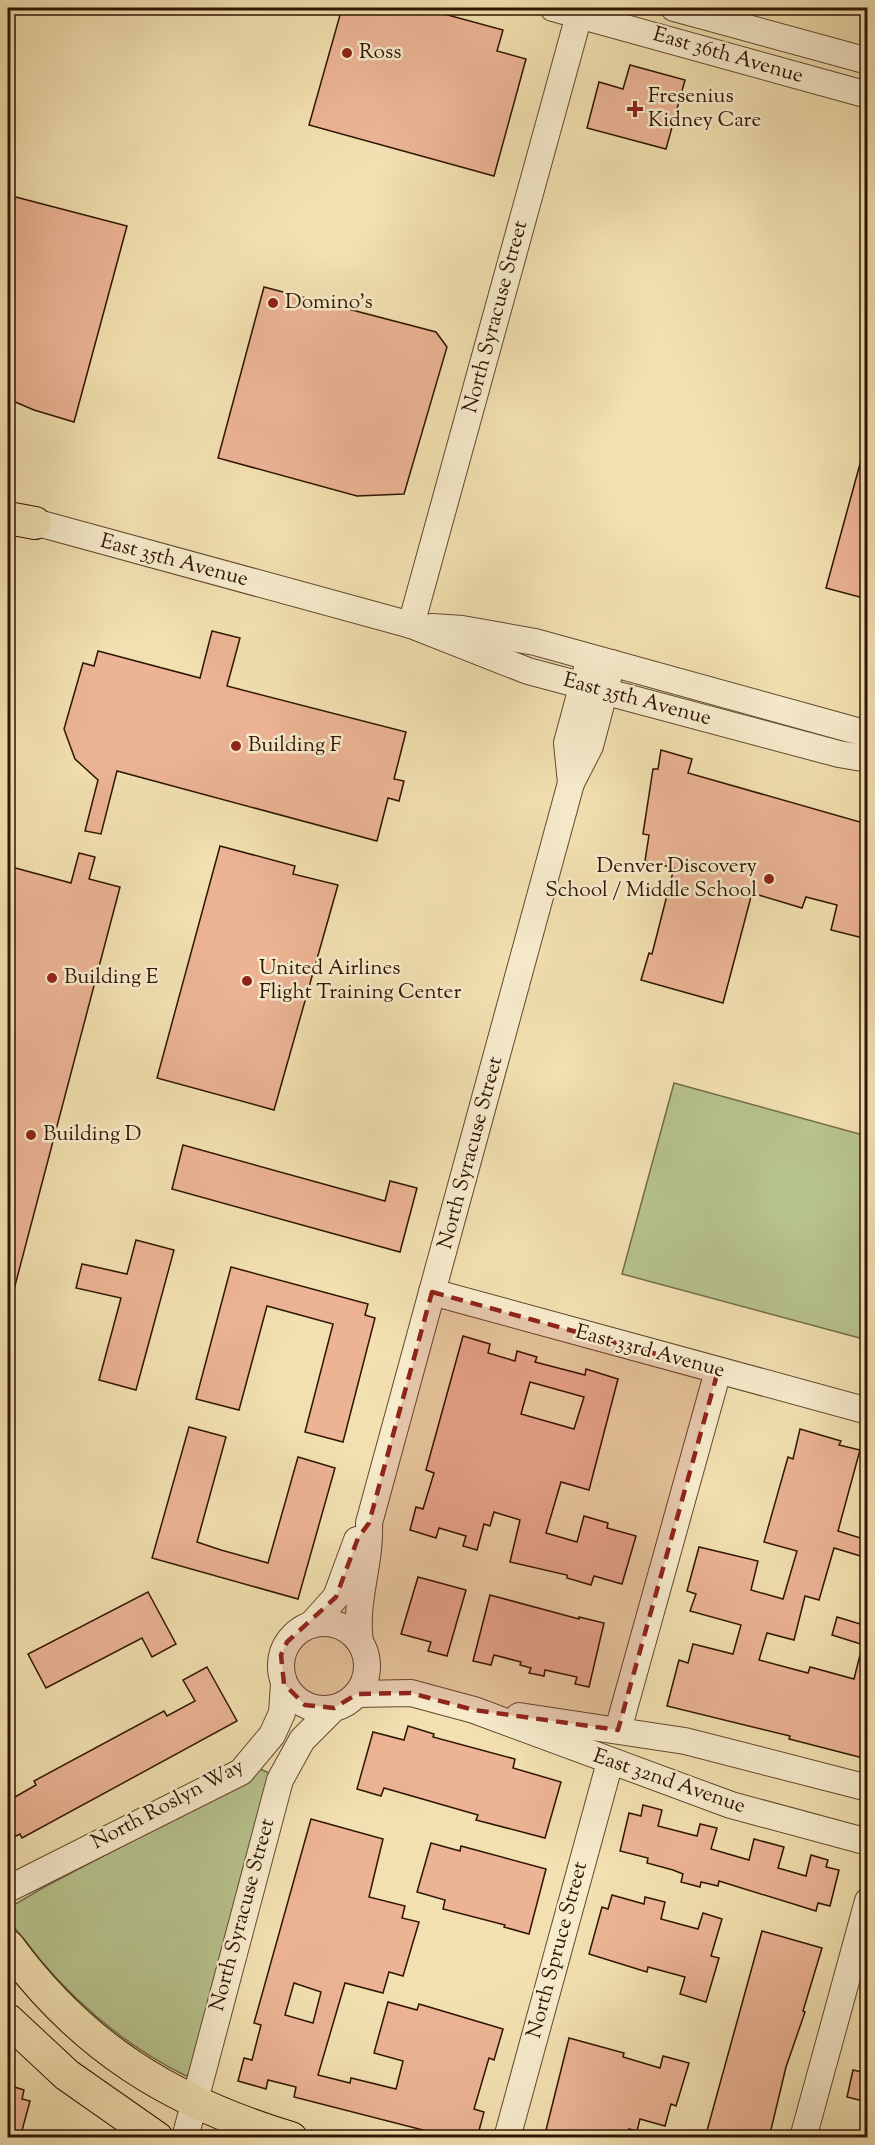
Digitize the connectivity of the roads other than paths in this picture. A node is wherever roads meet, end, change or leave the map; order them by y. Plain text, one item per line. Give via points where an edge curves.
1 (553, 8) edge
2 (674, 8) edge
3 (580, 11) edge
4 (867, 61) edge
5 (867, 95) edge
6 (17, 519) edge
7 (411, 626) junction
8 (602, 660) junction
9 (594, 689) junction
10 (867, 734) edge
11 (867, 759) edge
12 (432, 1292) junction
13 (718, 1371) junction
14 (867, 1411) edge
15 (369, 1523) junction
16 (311, 1625) junction
17 (363, 1652) junction
18 (284, 1684) junction
19 (411, 1693) junction
20 (357, 1694) junction
21 (334, 1708) junction
22 (474, 1710) junction
23 (618, 1730) junction
24 (610, 1762) junction
25 (867, 1788) edge
26 (867, 1842) edge
27 (8, 1889) edge
28 (867, 1901) edge
29 (8, 1946) edge
30 (8, 2020) edge
31 (194, 2101) junction
32 (157, 2138) edge
33 (185, 2138) edge
34 (291, 2138) edge
35 (507, 2138) edge
36 (803, 2138) edge

1 - 3 street, East 36th Avenue
2 - 4 street, East 36th Avenue
3 - 5 street, East 36th Avenue
3 - 7 street, North Syracuse Street
6 - 7 street, East 35th Avenue
7 - 8 street, East 35th Avenue via 498,634
7 - 9 street, East 35th Avenue via 481,655
8 - 9 street, North Syracuse Street
8 - 10 street, East 35th Avenue
9 - 11 street, East 35th Avenue
9 - 12 street, North Syracuse Street via 567,743 571,783
12 - 13 street, East 33rd Avenue
12 - 15 street, North Syracuse Street
13 - 14 street, East 33rd Avenue
13 - 23 street
15 - 16 street, North Syracuse Street via 358,1538 336,1597
15 - 17 street, North Syracuse Street via 370,1544 358,1605
16 - 17 street via 338,1625 350,1632
16 - 18 street via 298,1631 281,1655
17 - 19 street, East 32nd Avenue
17 - 20 street via 364,1682
18 - 21 street via 305,1705
18 - 27 street, North Roslyn Way via 282,1713 272,1735 241,1772
19 - 20 street, East 32nd Avenue
19 - 22 street, East 32nd Avenue
20 - 21 street
21 - 31 street, North Syracuse Street via 302,1740 280,1780
22 - 23 street, East 32nd Avenue
22 - 24 street, East 32nd Avenue
23 - 25 street, East 32nd Avenue via 732,1752
24 - 26 street, East 32nd Avenue via 730,1806
24 - 35 street, North Spruce Street
28 - 36 street
29 - 31 main road via 48,1995 95,2041 143,2076
30 - 32 main road via 67,2075
31 - 33 street, North Syracuse Street
31 - 34 main road

